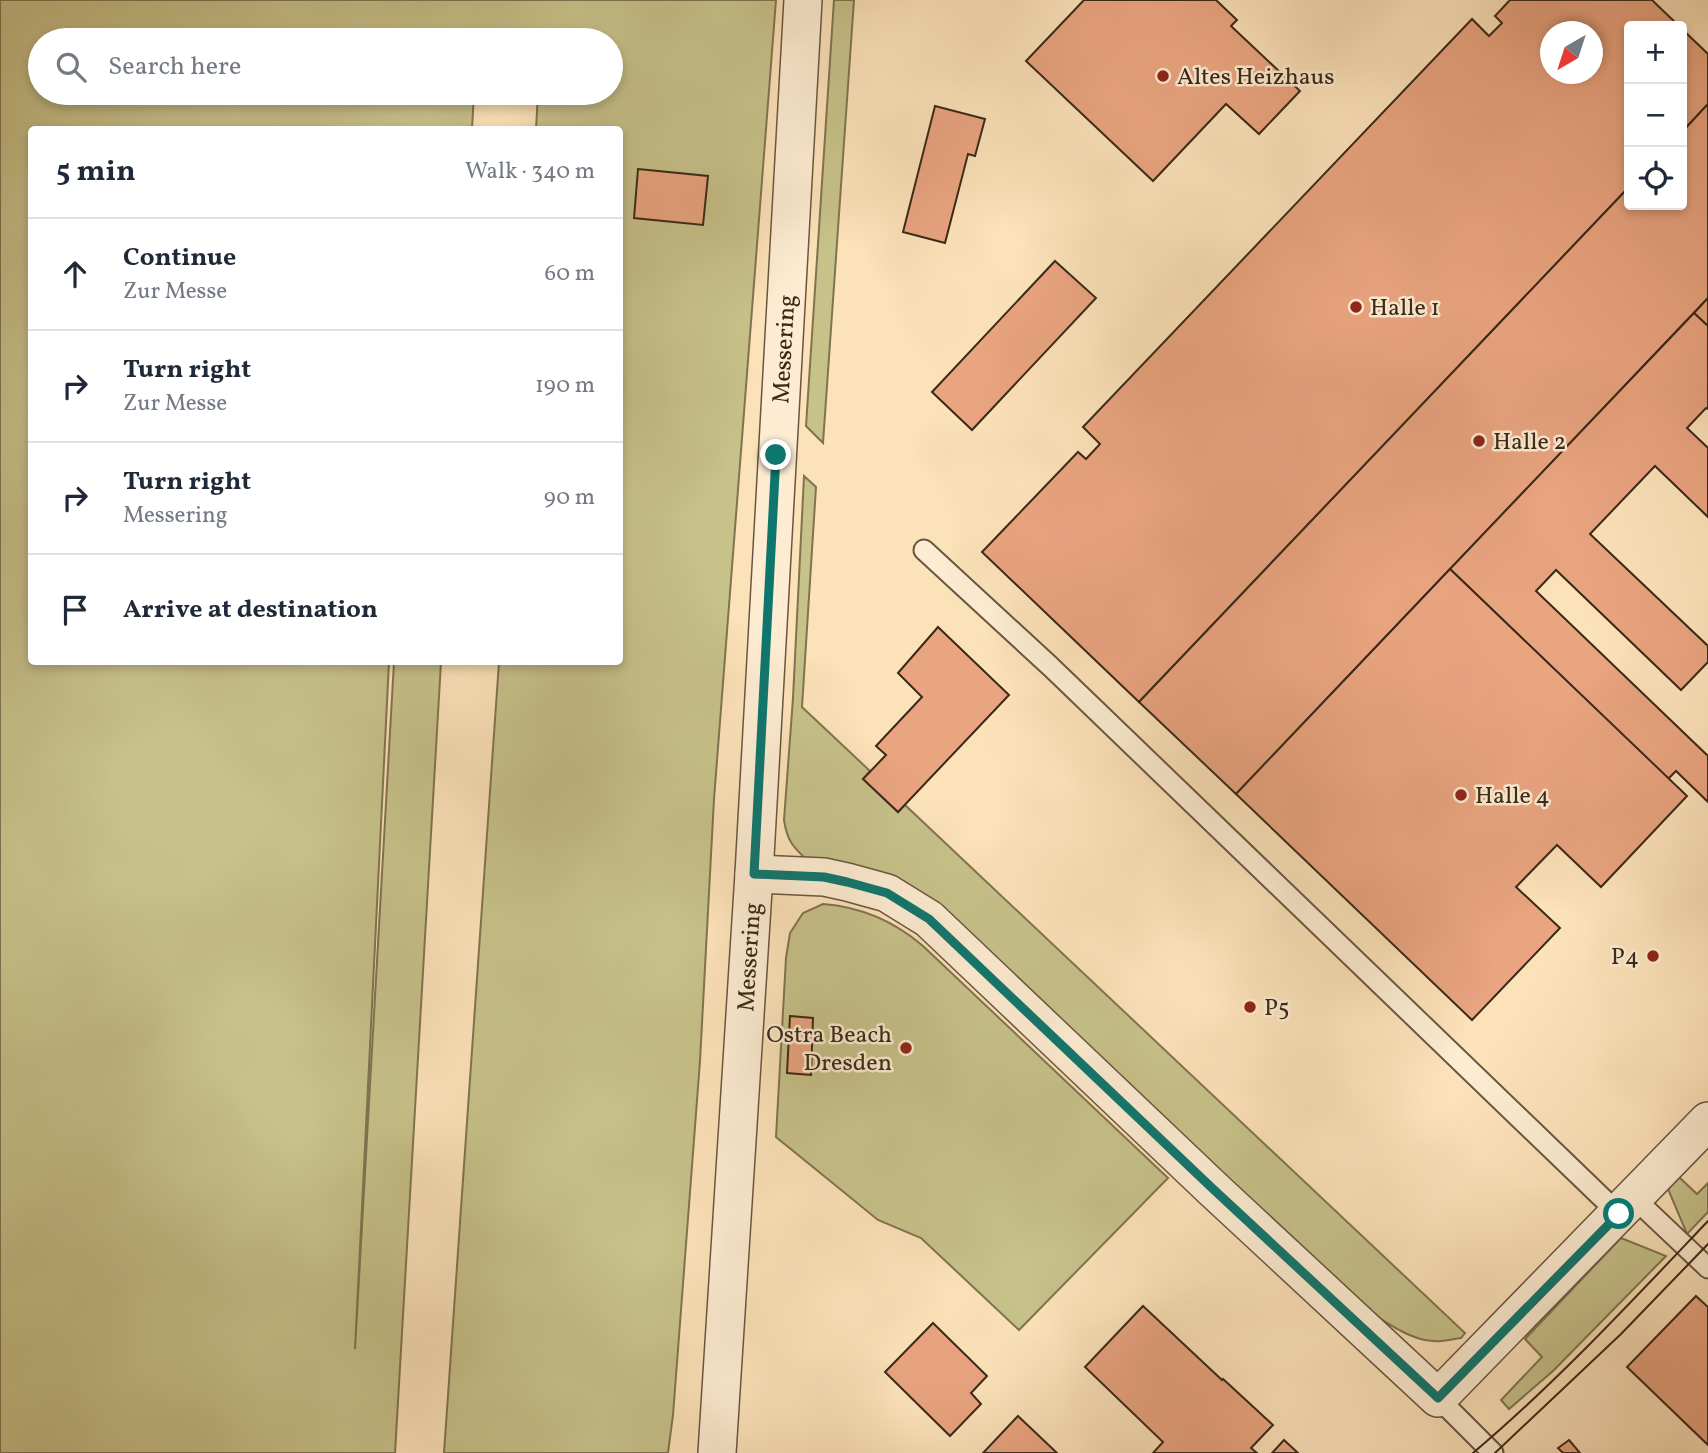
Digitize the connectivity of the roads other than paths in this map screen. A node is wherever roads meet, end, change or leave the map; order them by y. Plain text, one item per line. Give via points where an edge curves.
1 (803, 0) edge
2 (924, 550) dead end
3 (754, 874) junction
4 (1708, 1121) edge
5 (1626, 1206) junction
6 (1708, 1268) edge
7 (1438, 1398) junction
8 (717, 1453) edge
9 (1493, 1453) edge

1 - 3 street, Messering
2 - 5 lane
3 - 7 street via 847,882 887,893 929,919
3 - 8 street, Messering
4 - 5 street
5 - 6 lane
5 - 7 street
7 - 9 lane

